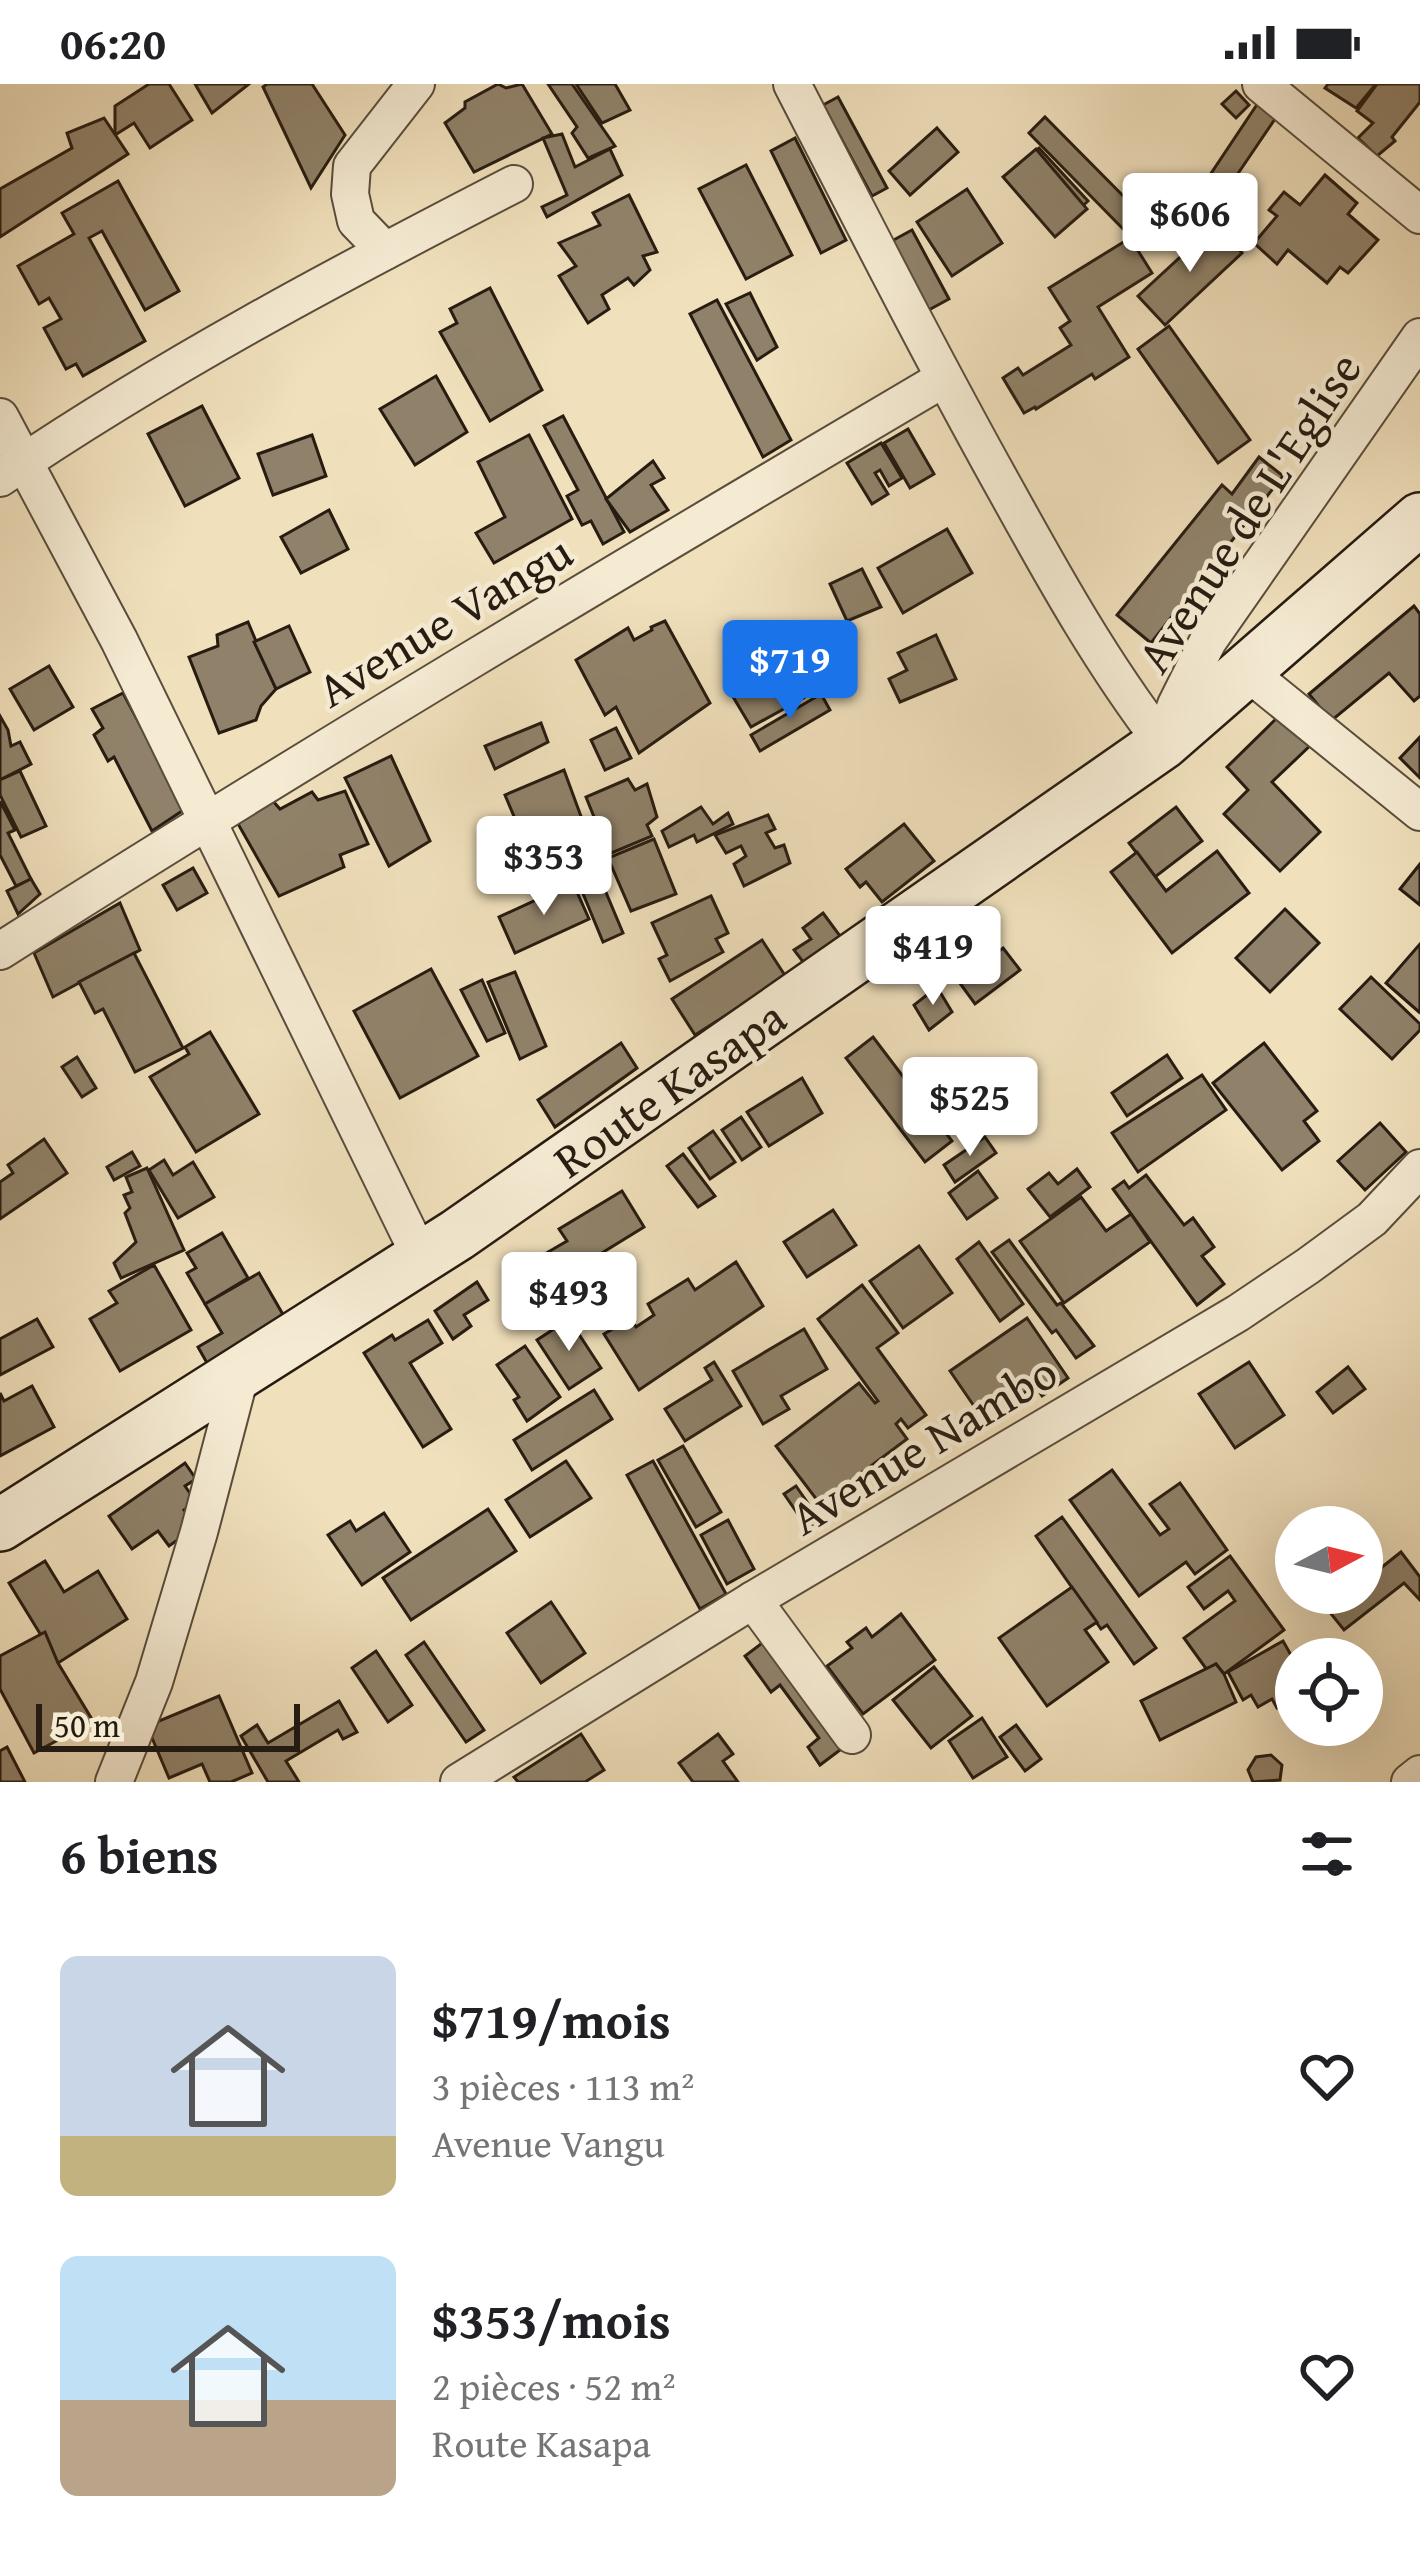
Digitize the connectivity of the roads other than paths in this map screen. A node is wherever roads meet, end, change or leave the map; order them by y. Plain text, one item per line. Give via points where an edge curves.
1 (416, 84) edge
2 (792, 84) edge
3 (1261, 84) edge
4 (514, 184) dead end
5 (1420, 215) edge
6 (385, 251) junction
7 (1420, 337) edge
8 (943, 379) junction
9 (0, 417) edge
10 (12, 470) edge
11 (1420, 519) edge
12 (1246, 670) junction
13 (1163, 742) junction
14 (1420, 812) edge
15 (207, 819) junction
16 (0, 951) edge
17 (1420, 1168) edge
18 (421, 1258) junction
19 (241, 1372) junction
20 (0, 1525) edge
21 (753, 1600) junction
22 (852, 1735) dead end
23 (1420, 1774) edge
24 (115, 1782) edge
25 (459, 1782) edge
26 (1410, 1782) edge

1 - 6 street via 352,166 356,221
2 - 8 street
3 - 5 street
4 - 6 street
6 - 10 street
7 - 13 street, Avenue de L'Eglise via 1208,641
8 - 13 street via 1085,633
8 - 15 street, Avenue Vangu
9 - 10 street
10 - 15 street via 119,640
11 - 12 main road, Route Kasapa
12 - 13 main road, Route Kasapa
12 - 14 street
13 - 18 main road, Route Kasapa
15 - 16 street, Avenue Vangu
15 - 18 street
17 - 21 street, Avenue Nambo via 1372,1219 1256,1301
18 - 19 main road, Route Kasapa
19 - 20 main road, Route Kasapa
19 - 24 street via 160,1661
21 - 22 street
21 - 25 street, Avenue Nambo
23 - 26 street

